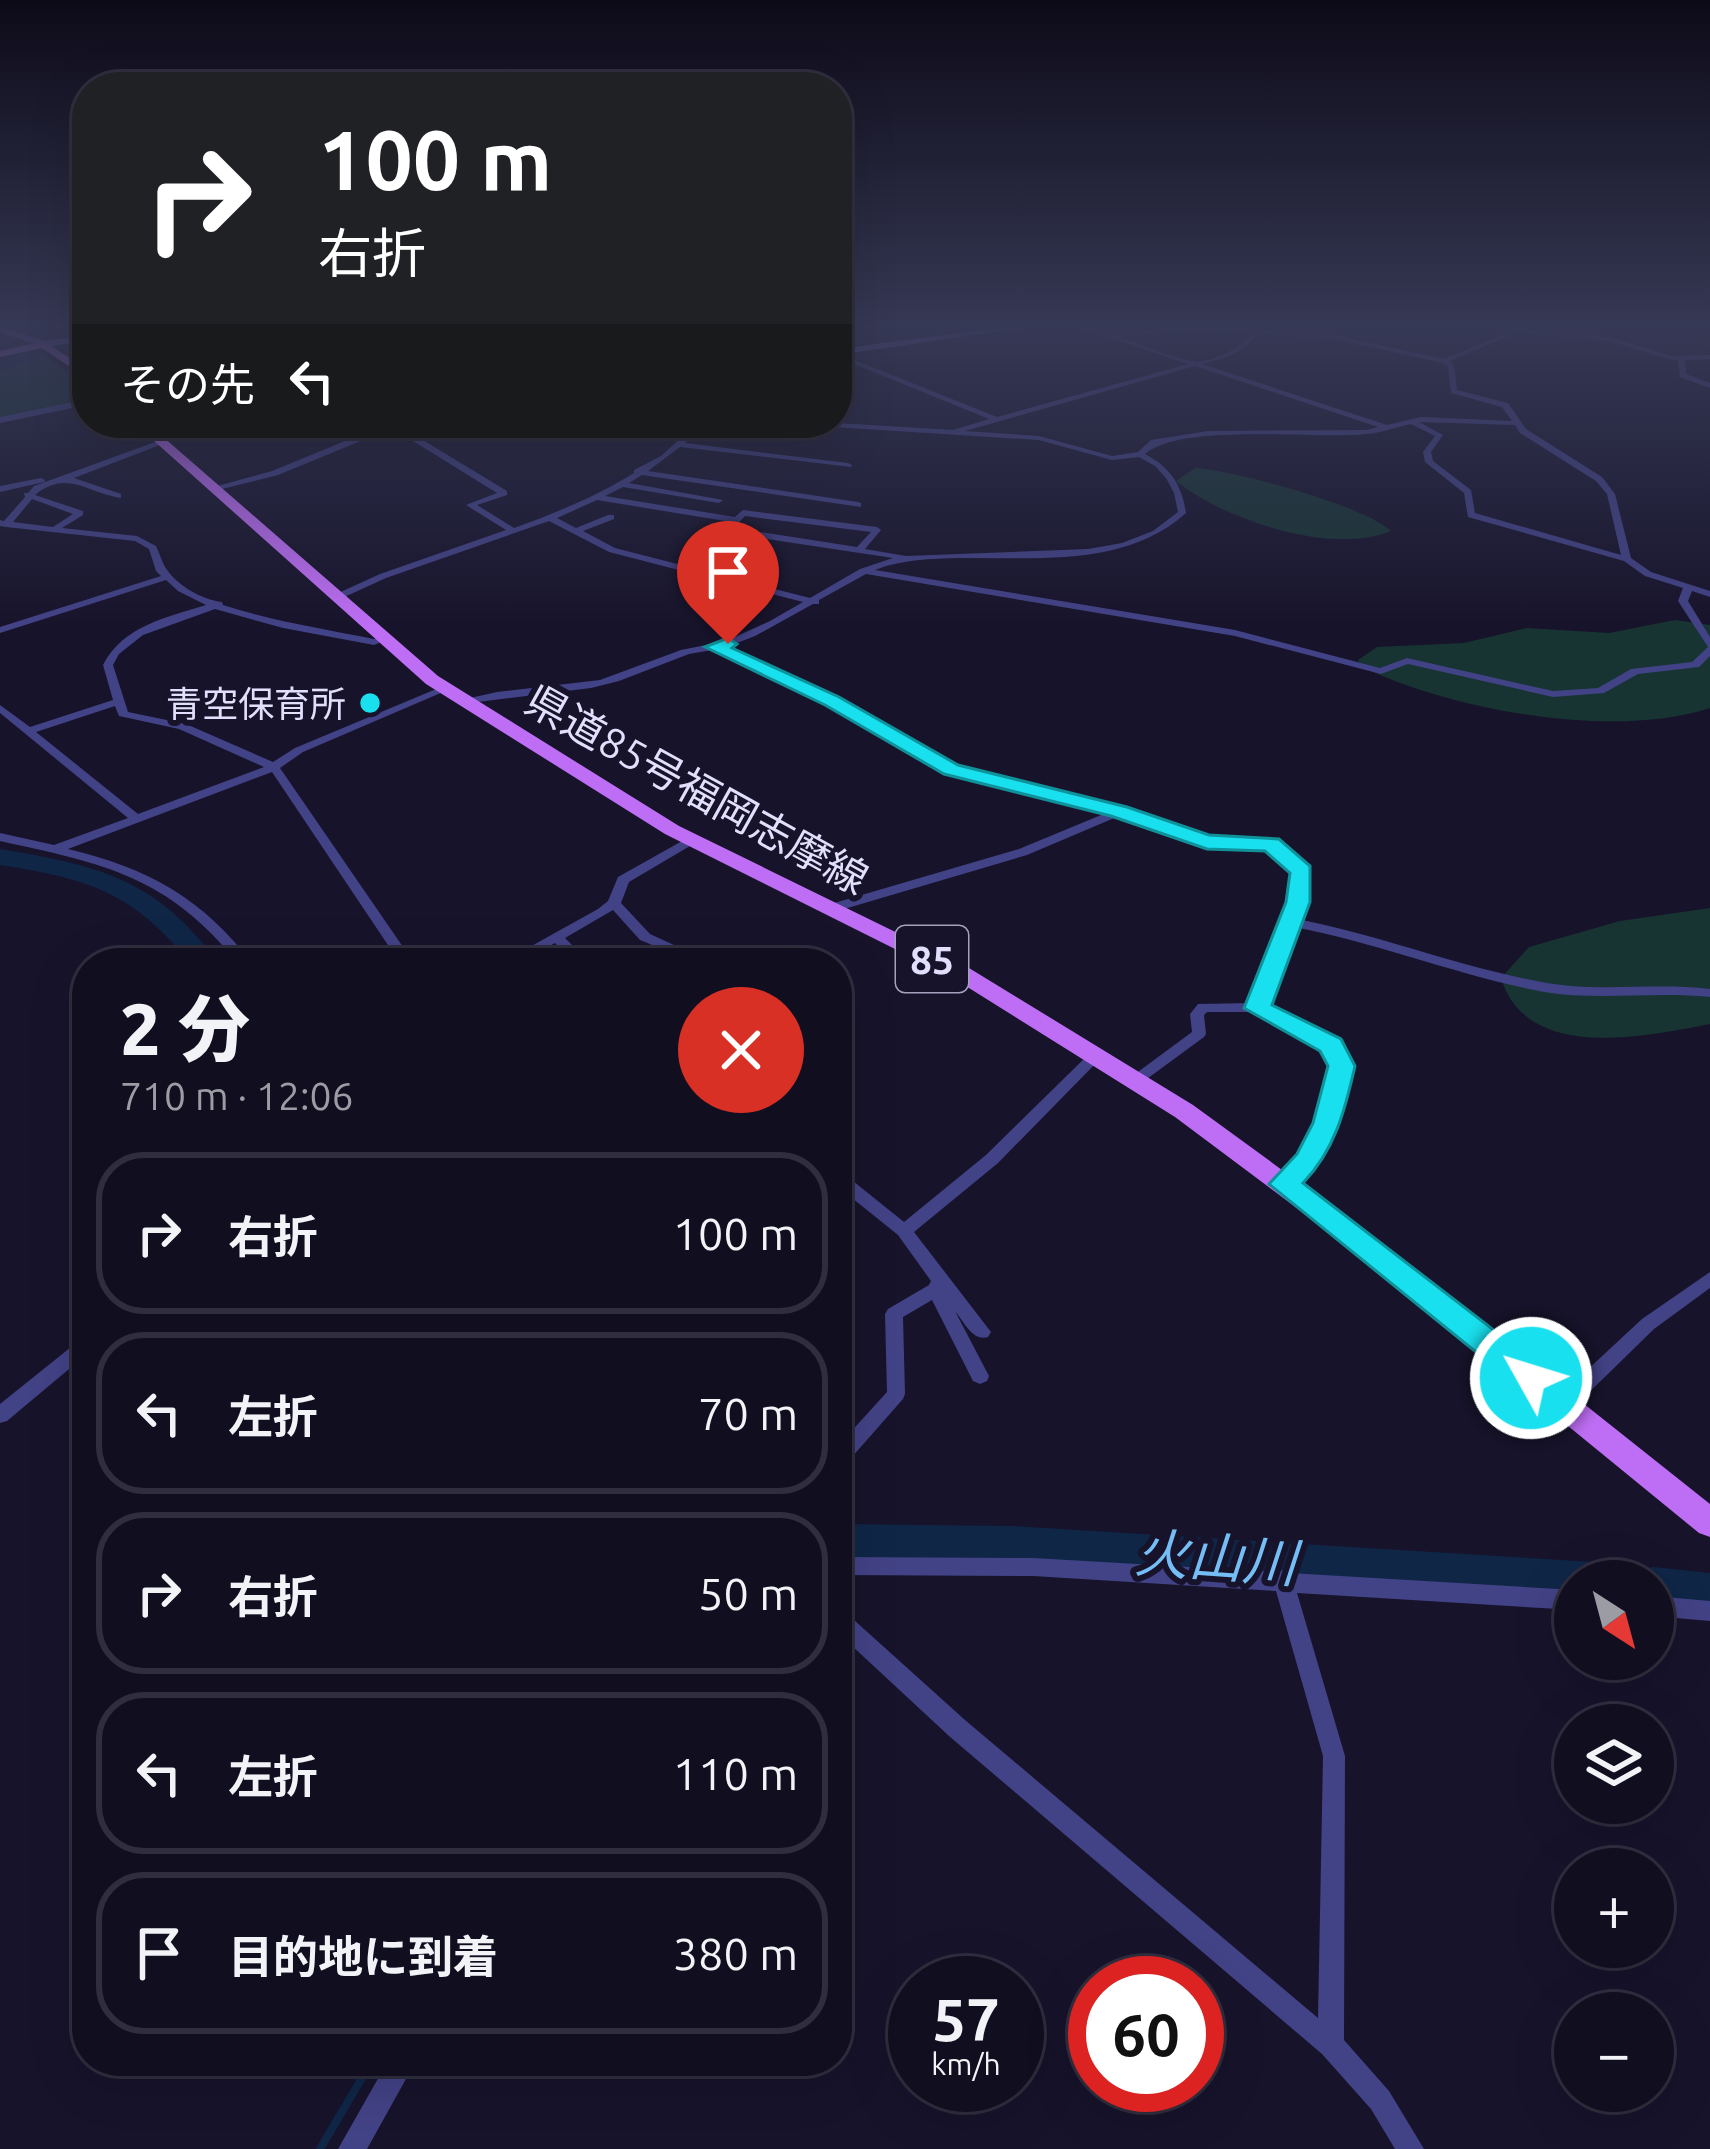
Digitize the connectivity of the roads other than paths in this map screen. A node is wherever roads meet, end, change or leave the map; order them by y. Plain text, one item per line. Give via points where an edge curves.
1 (858, 427) edge
2 (967, 427) edge
3 (1014, 427) edge
4 (1384, 427) edge
5 (1424, 427) edge
6 (1523, 427) edge
7 (945, 434) junction
8 (145, 438) edge
9 (146, 438) edge
10 (156, 438) edge
11 (360, 438) edge
12 (417, 438) edge
13 (685, 438) edge
14 (1039, 438) junction
15 (677, 445) junction
16 (717, 449) junction
17 (754, 454) junction
18 (1140, 454) junction
19 (793, 458) junction
20 (700, 462) dead end
21 (833, 464) junction
22 (741, 465) dead end
23 (848, 465) dead end
24 (779, 470) dead end
25 (637, 472) junction
26 (821, 475) dead end
27 (64, 477) junction
28 (618, 484) junction
29 (214, 488) junction
30 (0, 489) edge
31 (27, 495) junction
32 (118, 496) dead end
33 (596, 497) junction
34 (718, 500) dead end
35 (858, 505) dead end
36 (611, 517) dead end
37 (551, 518) junction
38 (737, 520) junction
39 (3, 523) edge
40 (55, 529) junction
41 (514, 531) junction
42 (576, 532) junction
43 (862, 548) junction
44 (905, 559) junction
45 (1627, 559) junction
46 (863, 571) junction
47 (167, 577) junction
48 (1689, 586) junction
49 (1710, 594) edge
50 (337, 597) junction
51 (816, 602) junction
52 (219, 604) junction
53 (366, 622) junction
54 (0, 630) edge
55 (344, 635) junction
56 (384, 639) junction
57 (714, 647) junction
58 (1710, 648) edge
59 (455, 696) junction
60 (117, 701) junction
61 (0, 708) edge
62 (31, 730) junction
63 (274, 767) junction
64 (1119, 812) junction
65 (138, 820) junction
66 (0, 837) edge
67 (691, 840) junction
68 (56, 849) junction
69 (614, 902) junction
70 (829, 909) junction
71 (1291, 922) junction
72 (559, 939) junction
73 (233, 948) edge
74 (397, 948) edge
75 (540, 948) edge
76 (567, 948) edge
77 (664, 948) edge
78 (1710, 993) edge
79 (1257, 1008) junction
80 (1095, 1056) junction
81 (1135, 1080) junction
82 (1284, 1184) junction
83 (852, 1189) edge
84 (904, 1231) junction
85 (1710, 1279) edge
86 (938, 1285) junction
87 (982, 1332) dead end
88 (72, 1356) edge
89 (980, 1376) dead end
90 (1564, 1404) junction
91 (0, 1415) edge
92 (852, 1443) edge
93 (1710, 1522) edge
94 (852, 1566) edge
95 (1283, 1580) junction
96 (1554, 1599) edge
97 (1674, 1608) edge
98 (1710, 1612) edge
99 (852, 1632) edge
100 (1331, 2045) junction
101 (394, 2076) edge
102 (352, 2149) edge
103 (1410, 2149) edge

1 - 7 street
2 - 7 street
3 - 14 street
4 - 18 street via 1192,434 1154,442
5 - 45 street via 1439,435 1429,462 1466,490 1471,515
6 - 45 street via 1606,487
7 - 14 street
8 - 30 street
9 - 27 street
10 - 29 main road, 県道85号福岡志摩線 / 85
11 - 29 street
12 - 41 street via 504,493 470,505
13 - 15 street
14 - 18 street via 1095,458
15 - 16 street
15 - 25 street
16 - 17 street
16 - 20 street
17 - 19 street
17 - 22 street
18 - 44 street via 1170,475 1181,497 1183,513 1162,531 1032,557
19 - 21 street
19 - 24 street
21 - 23 street
21 - 26 street
25 - 28 street
25 - 35 street
27 - 31 street
27 - 32 street
28 - 33 street
28 - 34 street
29 - 50 main road, 県道85号福岡志摩線 / 85
31 - 39 street
31 - 40 street via 80,512
33 - 37 street
33 - 38 street
36 - 42 street
37 - 41 street
37 - 42 street
38 - 43 street via 728,530
38 - 43 street via 743,513 877,530
39 - 40 street
40 - 47 street via 148,542
41 - 50 street
42 - 51 street via 628,555
43 - 44 street
44 - 46 street
45 - 48 street
46 - 51 street
46 - 58 street via 1235,633 1381,671 1407,661 1553,694 1600,691 1644,669 1695,665
47 - 52 street
47 - 54 street
48 - 49 street
48 - 58 street via 1683,601
50 - 53 main road, 県道85号福岡志摩線 / 85
51 - 57 street
52 - 55 street via 262,624
52 - 60 street via 118,647 108,665
53 - 55 street
53 - 56 main road, 県道85号福岡志摩線 / 85
55 - 56 street
56 - 59 main road, 県道85号福岡志摩線 / 85
57 - 59 street via 620,679
57 - 64 street via 951,769
59 - 63 street via 299,750
59 - 67 main road, 県道85号福岡志摩線 / 85
60 - 62 street
60 - 63 street via 131,719 182,726
61 - 62 street
62 - 65 street
63 - 65 street
63 - 74 street
64 - 70 street via 1023,852
64 - 71 street via 1207,842 1271,844 1302,871
65 - 68 street
66 - 68 street
67 - 69 street via 622,880
67 - 70 main road, 県道85号福岡志摩線 / 85
68 - 73 street via 163,883
69 - 72 street
69 - 77 street
70 - 80 main road, 県道85号福岡志摩線 / 85 via 961,973
71 - 78 street via 1544,987
71 - 79 street
72 - 75 street
72 - 76 street
79 - 81 street via 1203,1007 1198,1034
79 - 82 street via 1331,1045 1342,1066 1328,1123
80 - 81 main road, 県道85号福岡志摩線 / 85
80 - 84 street via 992,1159
81 - 82 main road, 県道85号福岡志摩線 / 85
82 - 90 main road, 県道85号福岡志摩線 / 85
83 - 84 street
84 - 86 street
85 - 90 street via 1648,1324
86 - 87 street
86 - 89 street
86 - 92 street via 894,1314 896,1394
88 - 91 street
90 - 93 main road, 県道85号福岡志摩線 / 85
94 - 95 street
95 - 96 street
95 - 100 street via 1334,1756
97 - 98 street
99 - 100 street
100 - 103 street via 1380,2099
101 - 102 street

